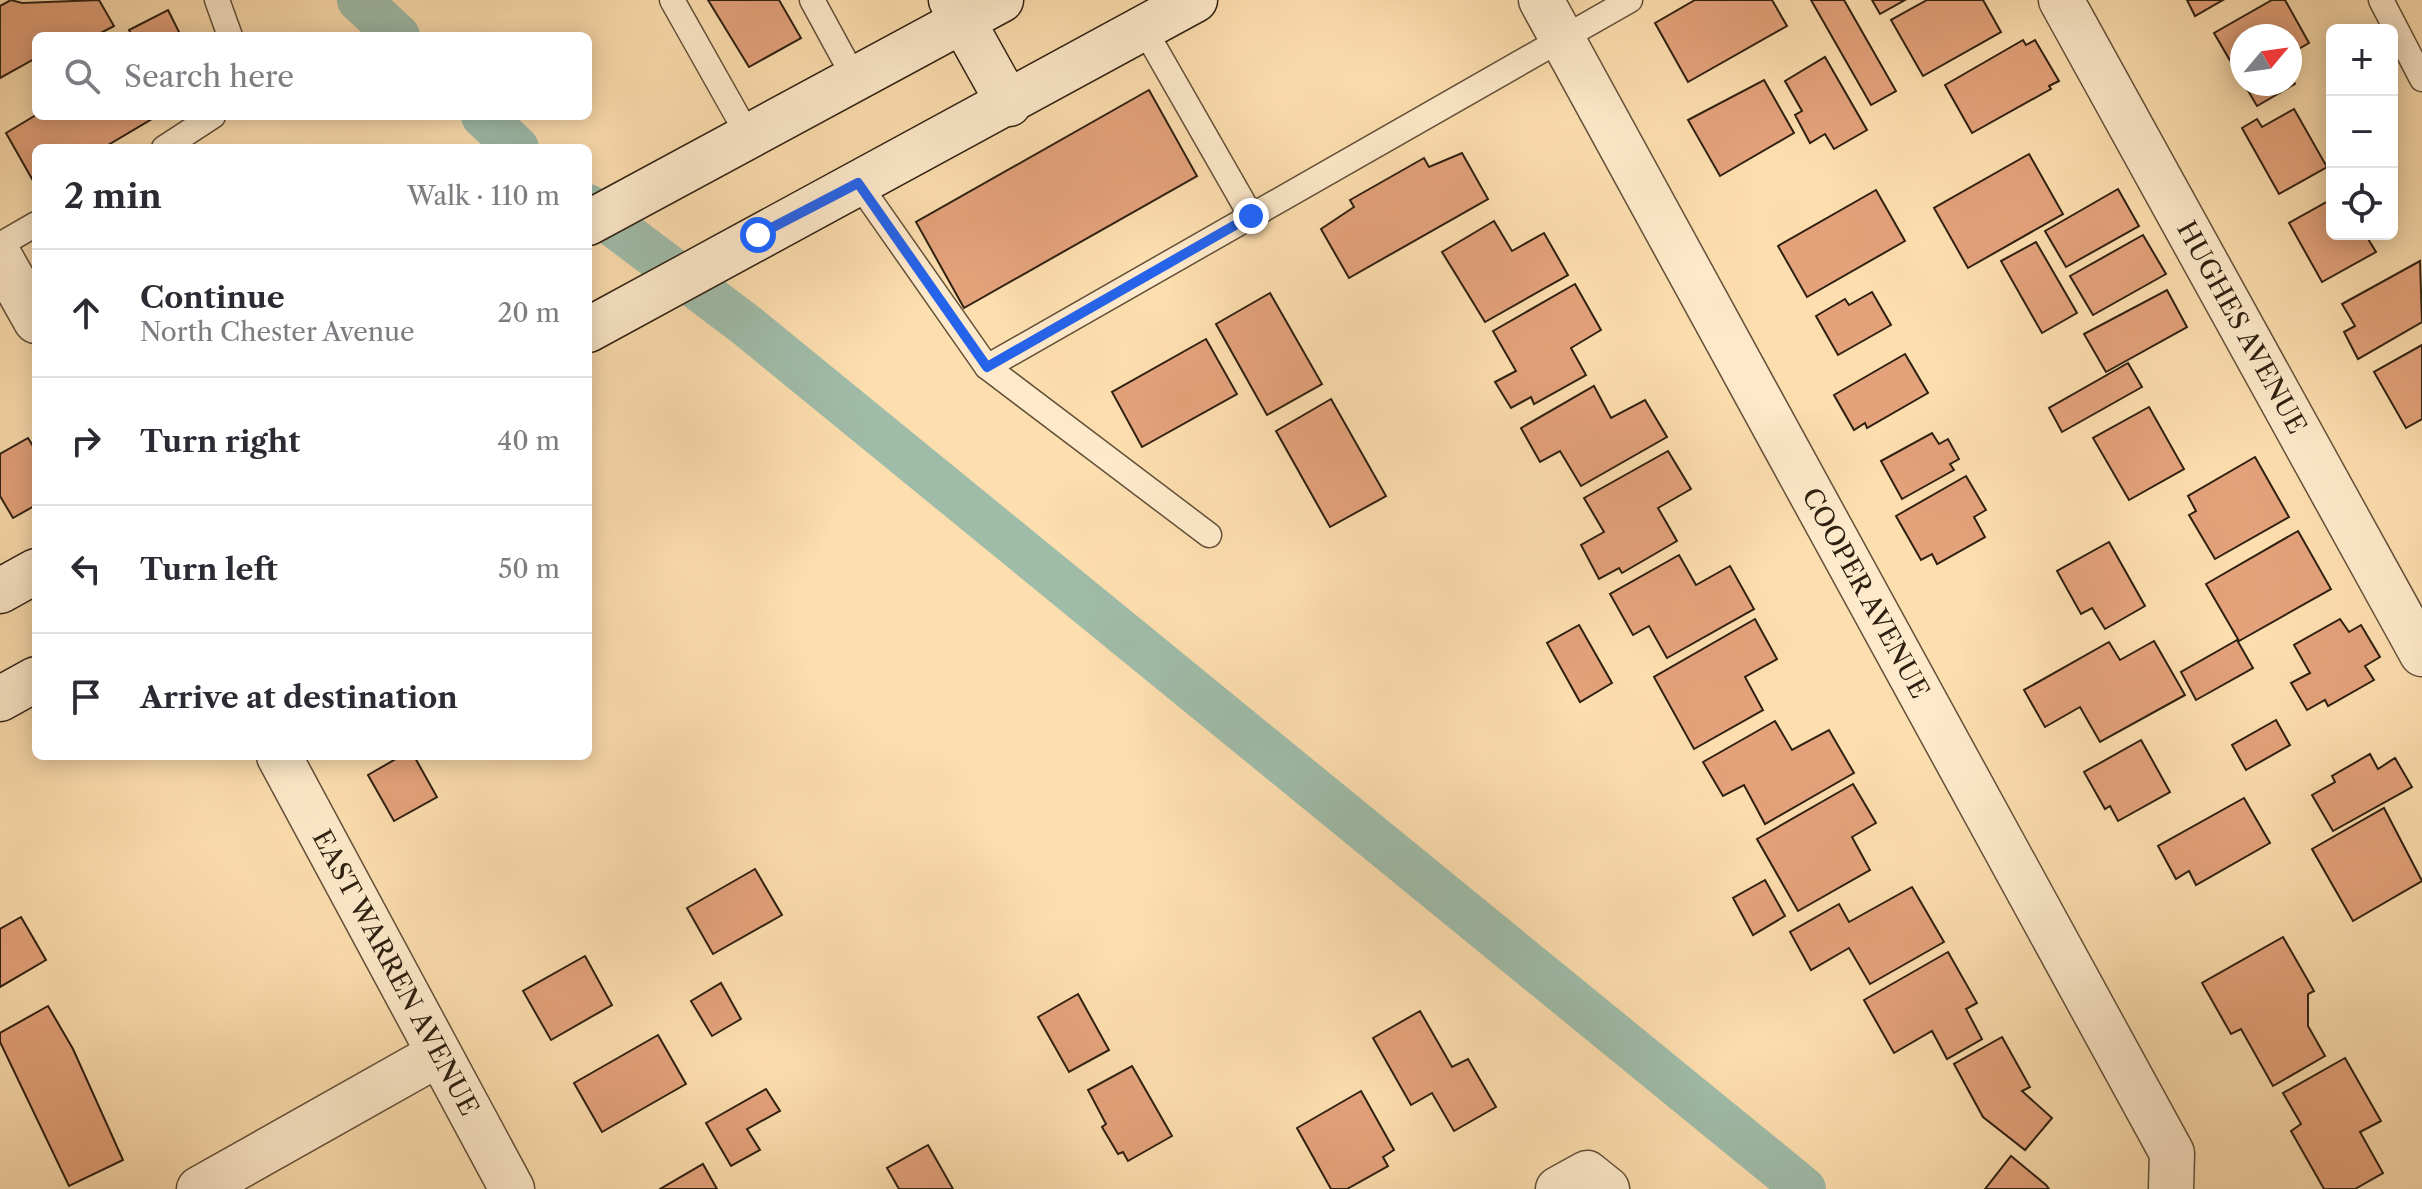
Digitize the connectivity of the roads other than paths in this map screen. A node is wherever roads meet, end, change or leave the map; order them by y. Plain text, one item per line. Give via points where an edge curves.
1 (217, 0) edge
2 (672, 0) edge
3 (812, 0) edge
4 (1001, 0) edge
5 (1195, 0) edge
6 (1541, 0) edge
7 (2061, 0) edge
8 (2381, 0) edge
9 (1619, 3) edge
10 (957, 11) edge
11 (1144, 29) junction
12 (229, 32) edge
13 (1562, 39) junction
14 (855, 79) junction
15 (2422, 79) edge
16 (1009, 104) junction
17 (207, 120) edge
18 (170, 144) edge
19 (730, 144) junction
20 (858, 183) junction
21 (1251, 216) junction
22 (592, 221) edge
23 (32, 226) edge
24 (0, 245) edge
25 (0, 257) edge
26 (32, 314) edge
27 (592, 328) edge
28 (987, 367) junction
29 (1209, 535) dead end
30 (32, 573) edge
31 (0, 591) edge
32 (2422, 654) edge
33 (281, 760) edge
34 (437, 1055) junction
35 (199, 1189) edge
36 (512, 1189) edge
37 (2171, 1189) edge

1 - 12 lane
2 - 19 lane
3 - 14 lane
4 - 10 street
5 - 11 street
6 - 13 street, COOPER AVENUE
7 - 32 street, HUGHES AVENUE
8 - 15 lane
9 - 13 lane
10 - 14 street
10 - 16 street
11 - 16 street
11 - 21 lane
13 - 21 lane
13 - 37 street, COOPER AVENUE via 2172,1153
14 - 19 street
16 - 20 street
17 - 18 lane
19 - 22 street
20 - 27 street
20 - 28 lane
21 - 28 lane
23 - 24 lane
25 - 26 street
28 - 29 lane
30 - 31 street
33 - 34 street, EAST WARREN AVENUE
34 - 35 street
34 - 36 street, EAST WARREN AVENUE

